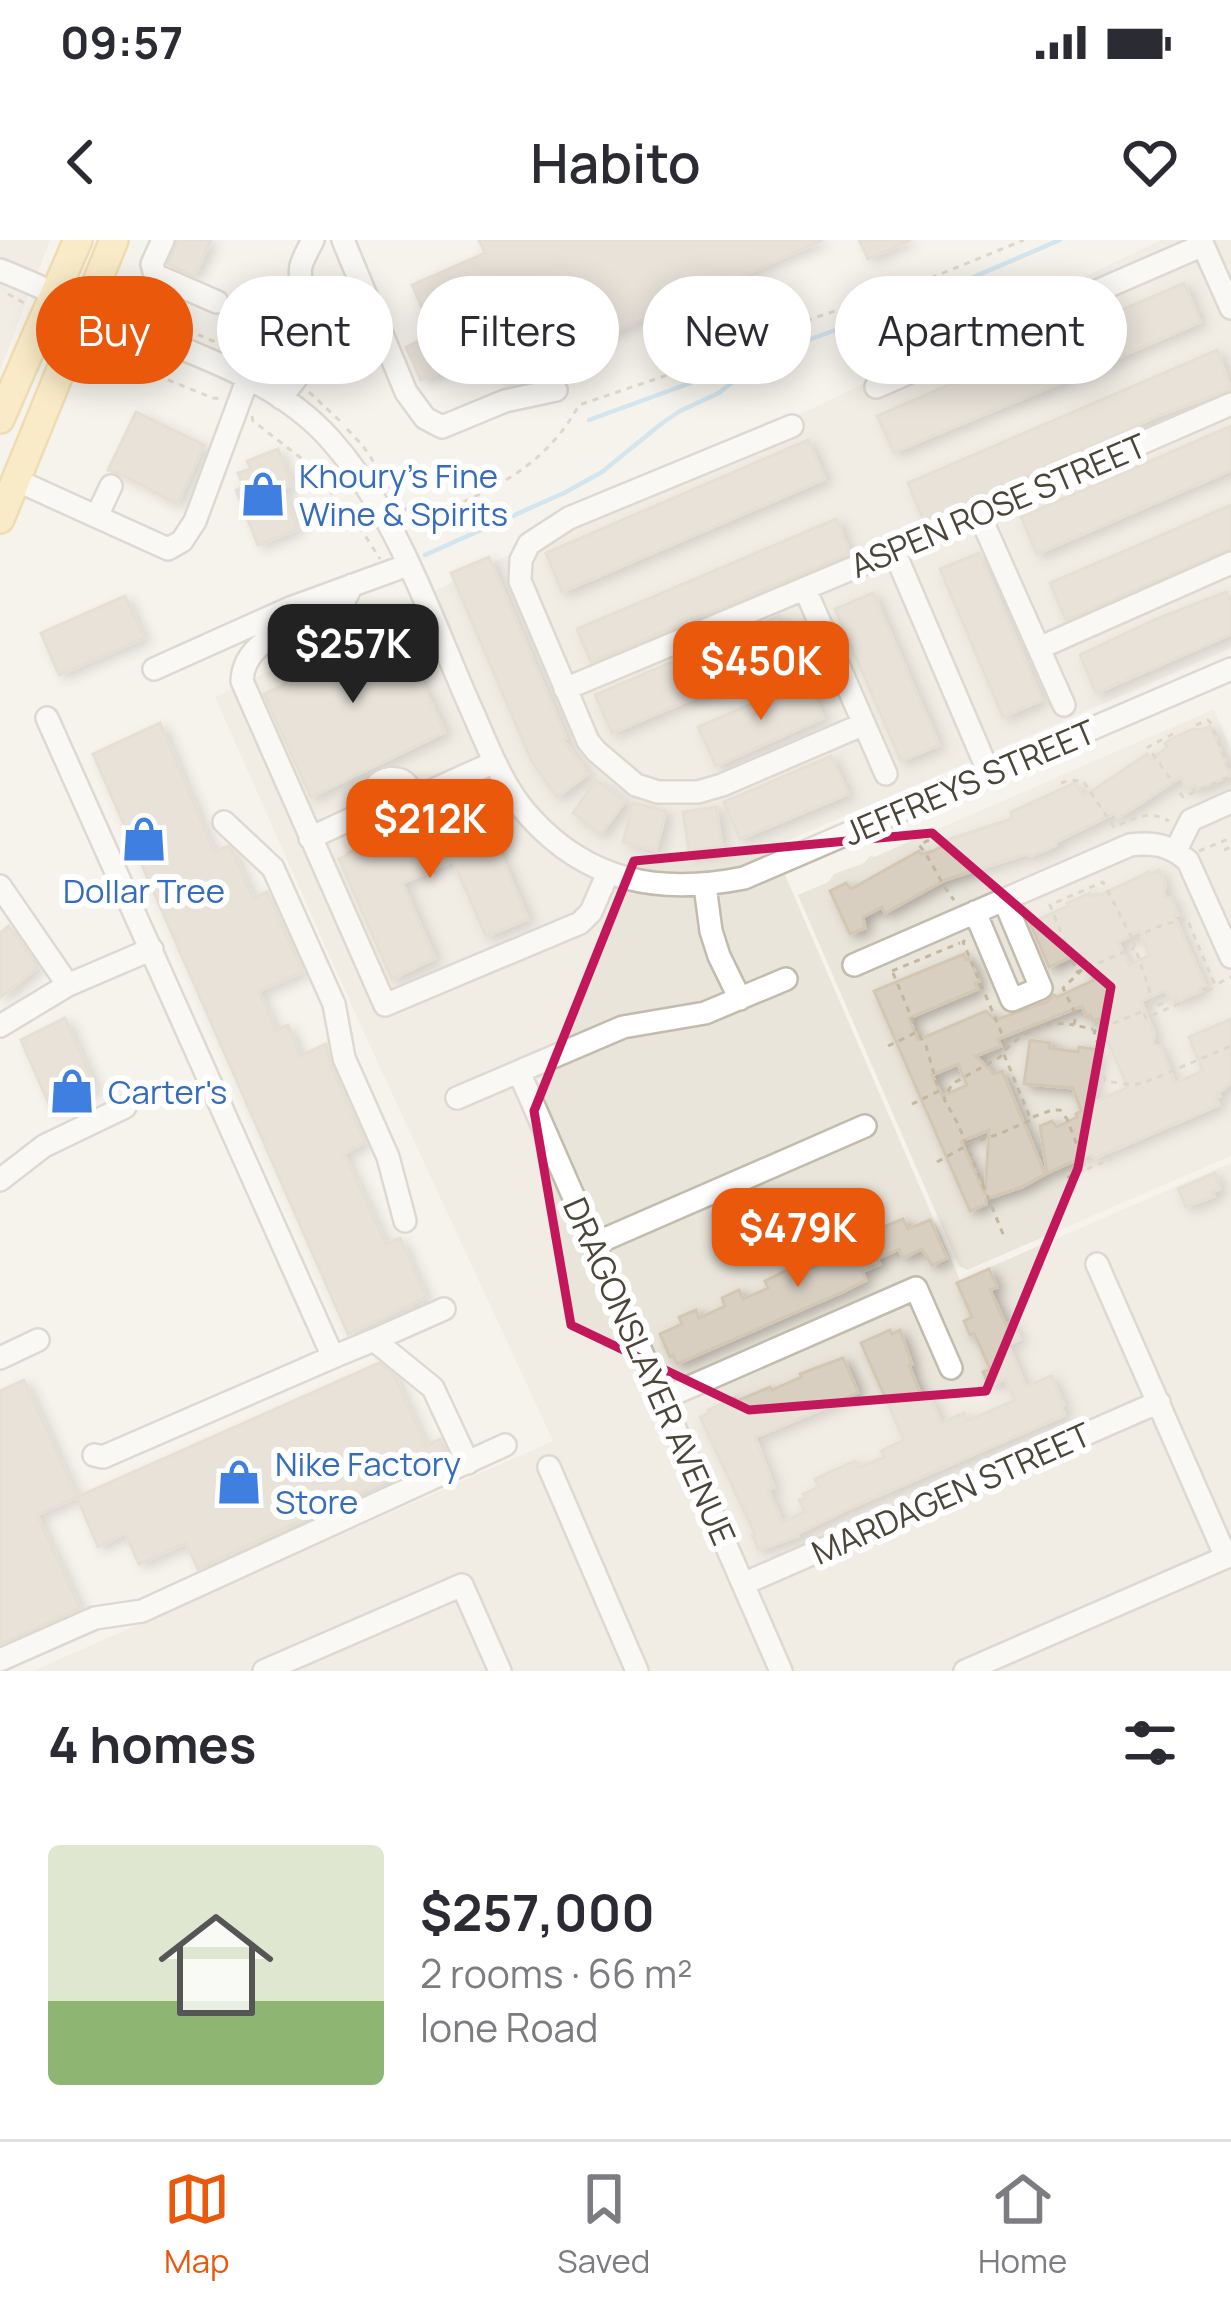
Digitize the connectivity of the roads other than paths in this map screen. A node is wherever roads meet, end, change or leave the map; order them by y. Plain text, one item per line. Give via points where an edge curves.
1 (78, 240) edge
2 (114, 240) edge
3 (163, 240) edge
4 (313, 240) edge
5 (343, 240) edge
6 (0, 270) edge
7 (54, 276) edge
8 (99, 276) edge
9 (36, 285) edge
10 (217, 302) edge
11 (1231, 308) edge
12 (36, 317) edge
13 (55, 384) edge
14 (243, 384) edge
15 (278, 384) edge
16 (876, 387) dead end
17 (287, 389) junction
18 (556, 390) dead end
19 (1231, 404) edge
20 (0, 419) edge
21 (792, 426) dead end
22 (16, 480) junction
23 (111, 486) dead end
24 (979, 514) junction
25 (97, 516) junction
26 (0, 519) edge
27 (894, 551) junction
28 (1231, 563) edge
29 (408, 565) junction
30 (352, 585) junction
31 (805, 589) junction
32 (1039, 647) junction
33 (154, 669) dead end
34 (1231, 669) edge
35 (565, 689) junction
36 (1064, 705) dead end
37 (47, 718) dead end
38 (864, 724) junction
39 (492, 755) junction
40 (989, 773) junction
41 (886, 774) dead end
42 (1231, 802) edge
43 (224, 822) dead end
44 (310, 838) junction
45 (1182, 846) junction
46 (608, 873) junction
47 (0, 886) edge
48 (705, 886) junction
49 (1004, 900) junction
50 (974, 921) junction
51 (152, 949) junction
52 (1231, 957) edge
53 (854, 965) dead end
54 (786, 979) dead end
55 (68, 985) junction
56 (740, 999) junction
57 (40, 1002) junction
58 (0, 1014) edge
59 (0, 1026) edge
60 (519, 1072) junction
61 (457, 1098) dead end
62 (125, 1107) dead end
63 (865, 1126) dead end
64 (0, 1180) edge
65 (405, 1221) dead end
66 (594, 1244) junction
67 (1097, 1264) dead end
68 (444, 1309) dead end
69 (38, 1340) dead end
70 (374, 1340) junction
71 (333, 1357) junction
72 (0, 1358) edge
73 (951, 1368) dead end
74 (662, 1399) junction
75 (1159, 1402) junction
76 (505, 1445) dead end
77 (94, 1455) dead end
78 (468, 1463) junction
79 (549, 1467) dead end
80 (1228, 1556) edge
81 (743, 1584) junction
82 (0, 1660) edge
83 (264, 1671) edge
84 (500, 1671) edge
85 (637, 1671) edge
86 (781, 1671) edge
87 (965, 1671) edge

1 - 7 main road
2 - 8 main road
3 - 10 street via 155,275
4 - 17 street via 300,269 316,340
5 - 18 street via 406,392 425,418 442,427
6 - 9 street, JEFFREYS STREET
11 - 16 street via 1204,244
12 - 20 main road
13 - 22 main road
14 - 25 street via 182,541 168,549
15 - 17 street, JEFFREYS STREET
17 - 29 street, JEFFREYS STREET via 367,484
19 - 24 street, ASPEN ROSE STREET
21 - 35 street via 569,518 529,544 520,581
22 - 25 street
22 - 26 main road
23 - 25 street
24 - 27 street, ASPEN ROSE STREET
24 - 32 street
27 - 31 street, ASPEN ROSE STREET
27 - 40 street
28 - 32 street
29 - 30 street
29 - 39 street, JEFFREYS STREET
30 - 33 street
30 - 44 street via 340,610 265,640 242,666 245,693
31 - 35 street, ASPEN ROSE STREET
31 - 38 street
32 - 36 street
34 - 40 street, JEFFREYS STREET
35 - 38 street via 588,742 636,785 658,792 722,785
37 - 51 street
38 - 41 street
39 - 44 street via 400,804
39 - 46 street, JEFFREYS STREET via 525,813 572,855
40 - 48 street, JEFFREYS STREET via 744,878
42 - 45 street via 1191,820
43 - 65 street via 273,868 334,1004 344,1058 388,1156
44 - 46 street via 386,1006 580,923
45 - 49 street via 1130,845
45 - 52 street
46 - 48 street, JEFFREYS STREET
47 - 55 street
48 - 56 street via 711,931
49 - 50 street
49 - 50 street via 1041,988 1012,1000
50 - 53 street
51 - 55 street
51 - 71 street
54 - 56 street
55 - 57 street
56 - 60 street via 623,1027
57 - 58 street
57 - 59 street
60 - 61 street
60 - 66 street, DRAGONSLAYER AVENUE
62 - 64 street via 44,1146
63 - 66 street
66 - 74 street, DRAGONSLAYER AVENUE
67 - 75 street
68 - 70 street
69 - 72 street
70 - 71 street
70 - 78 street via 433,1388
71 - 77 street
73 - 74 street via 916,1288
74 - 81 street, DRAGONSLAYER AVENUE
75 - 80 street
75 - 81 street, MARDAGEN STREET
76 - 78 street
78 - 82 street via 142,1611 94,1618
79 - 85 street
80 - 87 street
81 - 86 street, DRAGONSLAYER AVENUE
83 - 84 street via 462,1585

